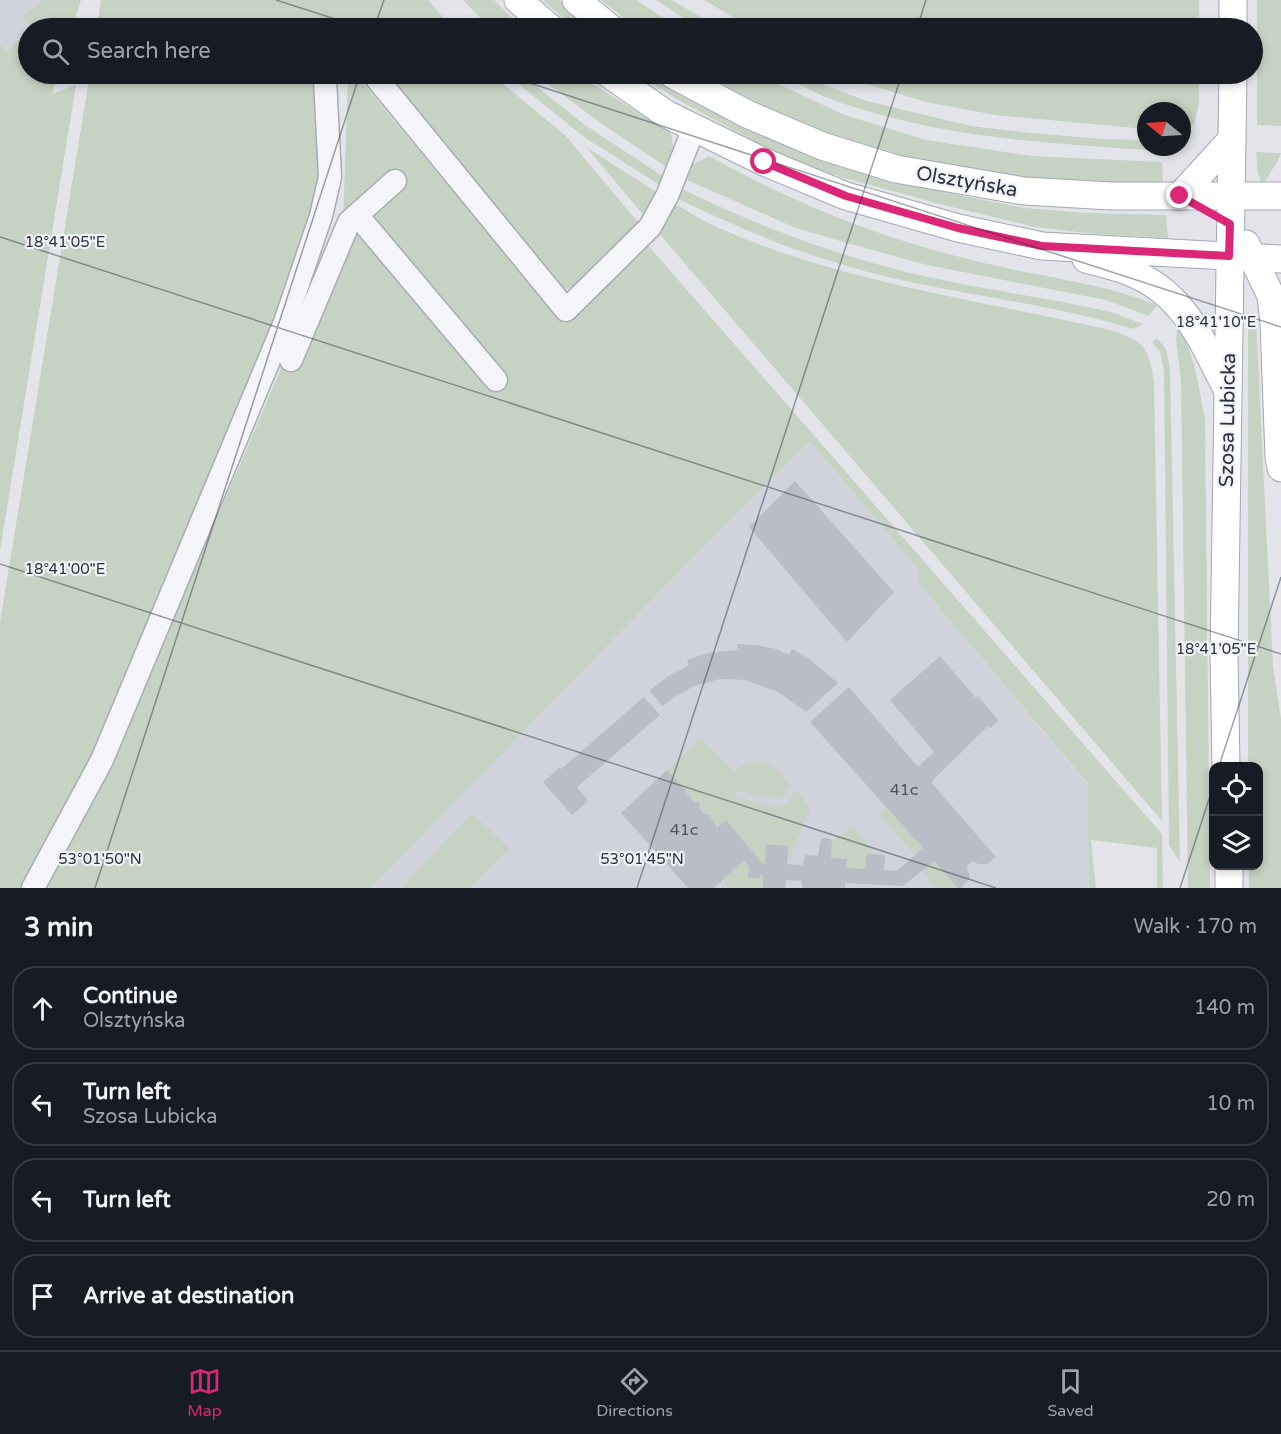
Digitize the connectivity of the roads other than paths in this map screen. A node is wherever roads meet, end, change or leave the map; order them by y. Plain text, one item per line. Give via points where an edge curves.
1 (518, 0) edge
2 (576, 0) edge
3 (1233, 0) edge
4 (539, 18) edge
5 (598, 18) edge
6 (1233, 18) edge
7 (325, 84) edge
8 (381, 84) edge
9 (623, 84) edge
10 (691, 84) edge
11 (1233, 84) edge
12 (694, 128) junction
13 (1232, 139) junction
14 (395, 181) dead end
15 (1180, 196) junction
16 (1230, 196) junction
17 (1281, 196) edge
18 (357, 215) junction
19 (1230, 224) junction
20 (1042, 246) junction
21 (1241, 257) junction
22 (1281, 259) edge
23 (291, 360) dead end
24 (496, 380) dead end
25 (1228, 391) junction
26 (1281, 468) edge
27 (1226, 762) edge
28 (1229, 870) edge
29 (33, 888) edge
30 (1229, 888) edge

1 - 4 main road
2 - 5 main road
3 - 6 main road
7 - 29 street via 330,177 285,322 102,760
8 - 12 street via 566,310 650,227
9 - 12 main road
10 - 15 main road, Olsztyńska via 785,130 849,156 896,169 1024,191
11 - 13 main road, Szosa Lubicka
12 - 20 main road via 846,196 958,228
13 - 15 main road
13 - 16 main road, Szosa Lubicka
14 - 18 street
15 - 16 main road, Olsztyńska
15 - 19 main road
16 - 17 main road, Olsztyńska
16 - 19 main road, Szosa Lubicka
18 - 23 street via 349,222
18 - 24 street
19 - 21 main road, Szosa Lubicka
20 - 21 main road
20 - 25 main road via 1128,271 1153,284 1180,306
21 - 22 main road
21 - 25 main road, Szosa Lubicka
21 - 26 main road via 1271,296
25 - 27 main road, Szosa Lubicka
28 - 30 main road

